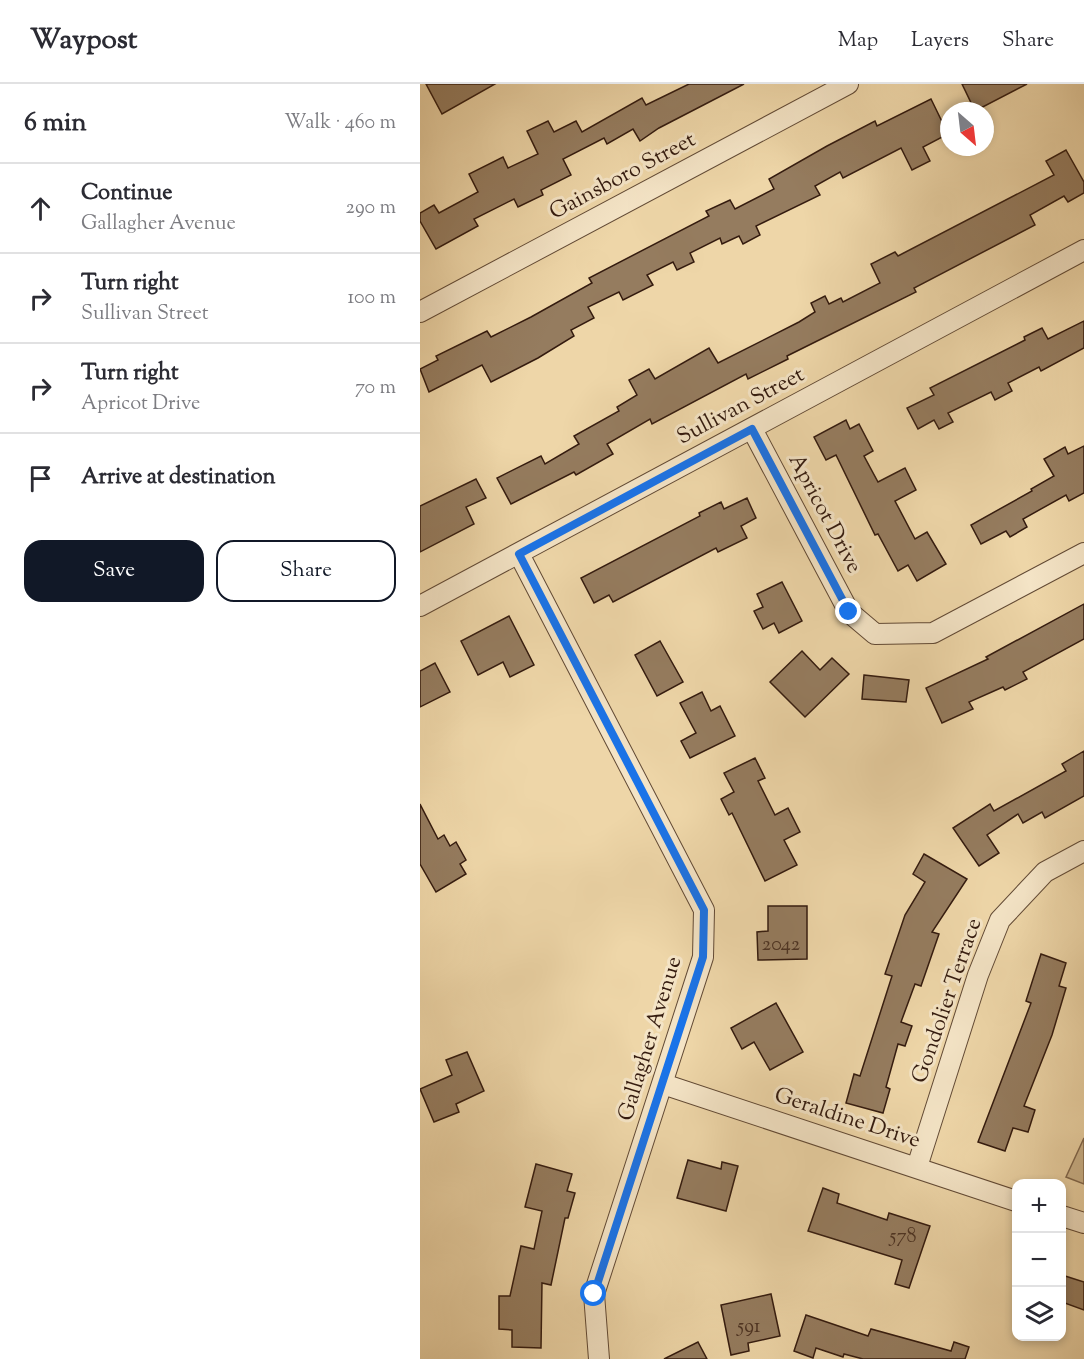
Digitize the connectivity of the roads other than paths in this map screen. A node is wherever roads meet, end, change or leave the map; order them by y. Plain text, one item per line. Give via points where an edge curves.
1 (848, 84) edge
2 (1084, 250) edge
3 (420, 312) edge
4 (752, 429) junction
5 (1084, 552) edge
6 (519, 554) junction
7 (420, 606) edge
8 (1084, 851) edge
9 (663, 1084) junction
10 (917, 1167) junction
11 (1012, 1199) edge
12 (1066, 1217) edge
13 (1084, 1223) edge
14 (599, 1359) edge

1 - 3 street, Gainsboro Street
2 - 4 street, Sullivan Street
4 - 5 street, Apricot Drive via 849,612 875,634 933,633
4 - 6 street, Sullivan Street
6 - 7 street, Sullivan Street
6 - 9 street, Gallagher Avenue via 704,910 703,957
8 - 10 street, Gondolier Terrace via 1045,872 1000,920 978,975
9 - 10 street, Geraldine Drive
9 - 14 street, Gallagher Avenue via 594,1294
10 - 11 street, Geraldine Drive
12 - 13 street

